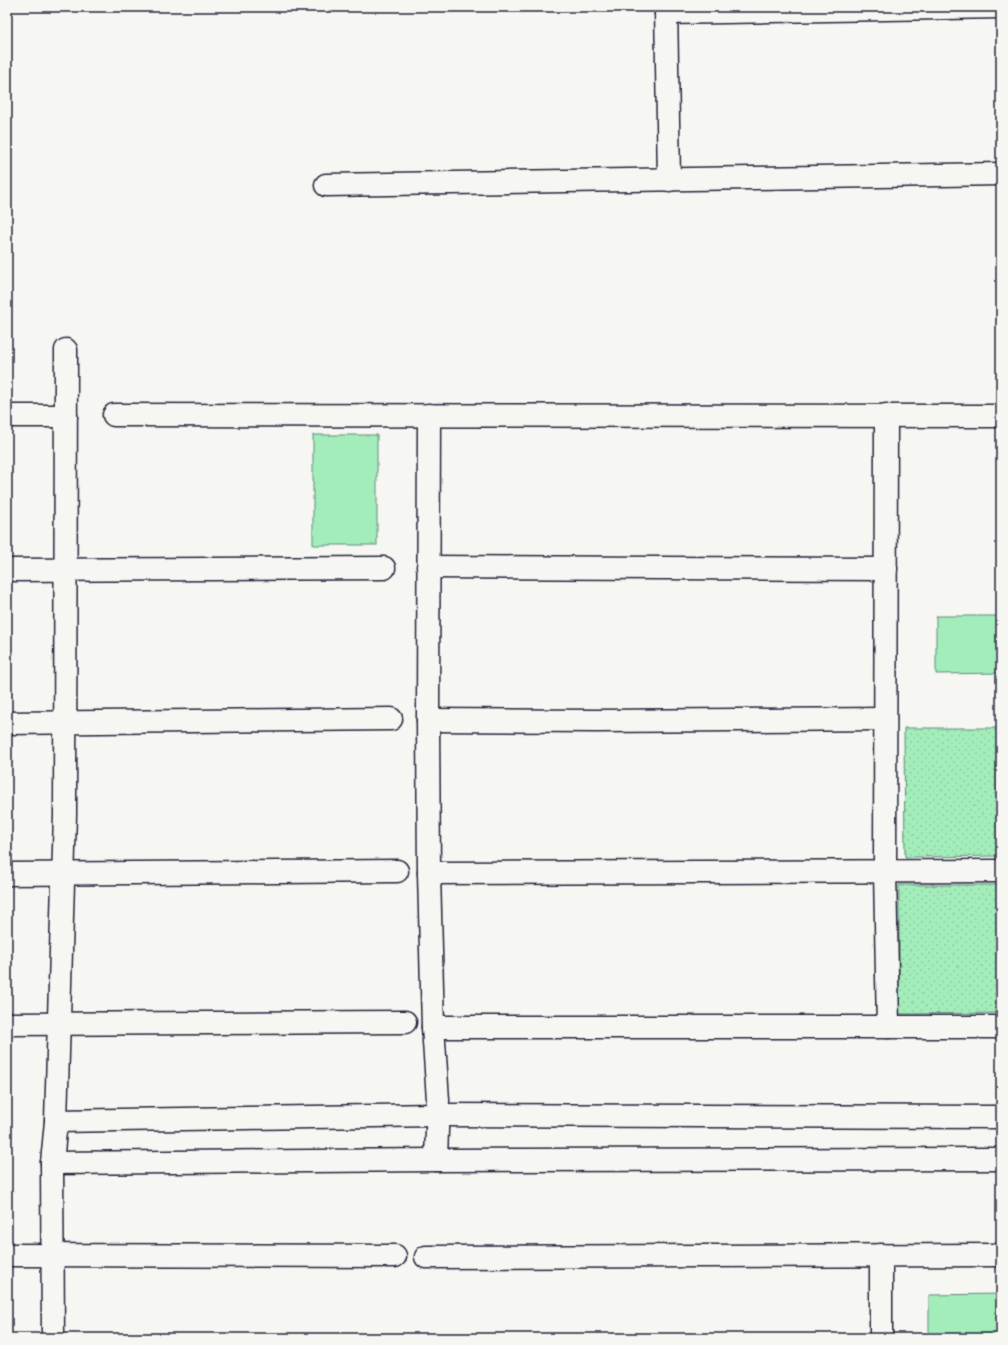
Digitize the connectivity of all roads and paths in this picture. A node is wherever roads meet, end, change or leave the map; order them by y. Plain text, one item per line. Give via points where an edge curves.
1 (1001, 7) edge
2 (666, 10) edge
3 (1001, 174) edge
4 (669, 180) junction
5 (326, 185) dead end
6 (66, 350) dead end
7 (429, 414) junction
8 (114, 415) dead end
9 (886, 415) junction
10 (7, 416) edge
11 (66, 416) junction
12 (1001, 416) edge
13 (428, 566) junction
14 (384, 568) dead end
15 (66, 569) junction
16 (886, 569) junction
17 (7, 570) edge
18 (391, 719) dead end
19 (885, 719) junction
20 (428, 720) junction
21 (66, 722) junction
22 (7, 723) edge
23 (397, 871) dead end
24 (1001, 871) edge
25 (885, 872) junction
26 (429, 873) junction
27 (7, 874) edge
28 (63, 874) junction
29 (405, 1022) dead end
30 (59, 1023) junction
31 (7, 1024) edge
32 (433, 1027) junction
33 (888, 1027) junction
34 (1001, 1027) edge
35 (437, 1115) junction
36 (1001, 1117) edge
37 (56, 1121) junction
38 (1001, 1159) edge
39 (436, 1160) junction
40 (52, 1163) junction
41 (7, 1255) edge
42 (53, 1255) junction
43 (881, 1255) junction
44 (1001, 1255) edge
45 (395, 1256) dead end
46 (426, 1257) dead end
47 (53, 1338) edge
48 (881, 1338) edge

1 - 2 street
2 - 4 street
3 - 4 street
4 - 5 street
6 - 11 street
7 - 8 street
7 - 9 street
7 - 13 street
9 - 12 street
9 - 16 street
10 - 11 street
11 - 15 street
13 - 16 street
13 - 20 street
14 - 15 street
15 - 17 street
15 - 21 street
16 - 19 street
18 - 21 street
19 - 20 street via 598,722
19 - 25 street
20 - 26 street
21 - 22 street
21 - 28 street
23 - 28 street
24 - 25 street
25 - 26 street
25 - 33 street
26 - 32 street
27 - 28 street
28 - 30 street
29 - 30 street
30 - 31 street
30 - 37 street
32 - 33 street
32 - 35 street
33 - 34 street
35 - 36 street
35 - 37 street
35 - 39 street
37 - 40 street
38 - 39 street
39 - 40 street
40 - 42 street
41 - 42 street
42 - 45 street
42 - 47 street
43 - 44 street
43 - 46 street
43 - 48 street

